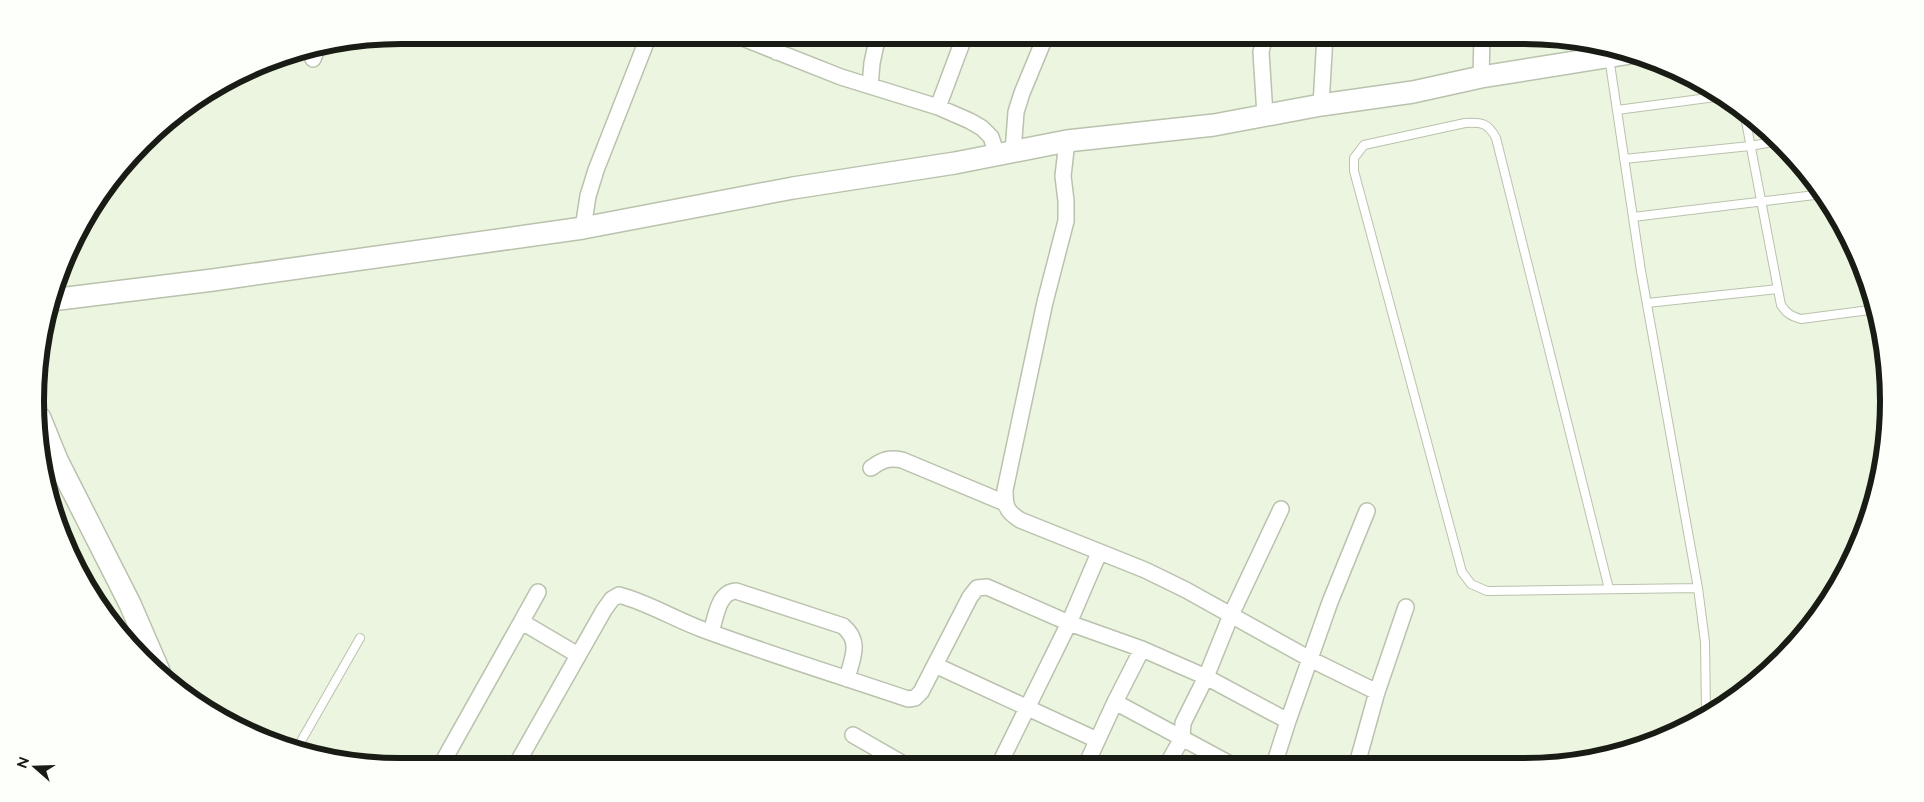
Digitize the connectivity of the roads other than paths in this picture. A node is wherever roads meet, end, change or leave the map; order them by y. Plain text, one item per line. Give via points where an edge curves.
1 (645, 44) edge
2 (757, 44) edge
3 (779, 44) edge
4 (876, 44) edge
5 (962, 44) edge
6 (1042, 44) edge
7 (1263, 44) edge
8 (1324, 44) edge
9 (1482, 44) edge
10 (776, 52) junction
11 (1613, 55) edge
12 (1609, 56) junction
13 (1481, 77) junction
14 (870, 86) junction
15 (1711, 98) edge
16 (1321, 105) junction
17 (938, 107) junction
18 (1617, 110) junction
19 (1265, 115) junction
20 (1746, 122) edge
21 (1067, 141) junction
22 (1770, 143) edge
23 (1750, 146) junction
24 (1005, 153) junction
25 (1624, 159) junction
26 (1814, 195) edge
27 (1761, 202) junction
28 (1632, 217) junction
29 (583, 228) junction
30 (1778, 289) junction
31 (59, 299) edge
32 (1647, 303) junction
33 (1868, 310) edge
34 (46, 432) edge
35 (871, 468) dead end
36 (1005, 503) junction
37 (1281, 509) dead end
38 (1367, 511) dead end
39 (1099, 553) junction
40 (1698, 588) junction
41 (1609, 589) junction
42 (538, 592) dead end
43 (1406, 607) dead end
44 (1231, 616) junction
45 (522, 622) junction
46 (1069, 623) junction
47 (711, 632) junction
48 (360, 638) dead end
49 (1142, 649) junction
50 (578, 655) junction
51 (1310, 659) junction
52 (154, 660) edge
53 (935, 665) junction
54 (1206, 677) junction
55 (847, 679) junction
56 (1377, 692) junction
57 (1115, 702) junction
58 (1029, 707) junction
59 (1706, 708) edge
60 (1288, 721) junction
61 (853, 735) dead end
62 (1182, 738) junction
63 (1097, 740) junction
64 (300, 743) edge
65 (445, 758) dead end
66 (520, 758) edge
67 (893, 758) edge
68 (1002, 758) edge
69 (1089, 758) edge
70 (1171, 758) edge
71 (1219, 758) edge
72 (1276, 758) edge
73 (1359, 758) edge

1 - 29 street via 596,170
2 - 10 street
3 - 10 street
4 - 14 street
5 - 17 street
6 - 24 street via 1019,102
7 - 19 street
8 - 16 street
9 - 13 street
10 - 14 street
11 - 12 street
12 - 13 street
12 - 18 lane
13 - 16 street via 1413,92
14 - 17 street
15 - 18 lane
16 - 19 street
17 - 24 street via 982,128
18 - 25 lane
19 - 21 street
20 - 23 lane
21 - 24 street
21 - 36 street via 1063,176 1066,221 1045,302 1005,490
22 - 23 lane
23 - 25 lane
23 - 27 lane
24 - 29 street via 792,188
25 - 28 lane
26 - 27 lane
27 - 28 lane
27 - 30 lane
28 - 32 lane
29 - 31 street
30 - 32 lane
30 - 33 lane via 1785,312 1802,319
32 - 40 lane
34 - 52 street
35 - 36 street via 892,457
36 - 39 street via 1009,513 1020,520
37 - 44 street
38 - 51 street
39 - 44 street via 1145,570
39 - 46 street
40 - 41 lane
40 - 59 lane via 1705,642
41 - 41 lane via 1496,138 1490,127 1479,122 1465,123 1364,145 1354,158 1354,171 1462,572 1471,584 1487,591
42 - 45 street
43 - 56 street
44 - 51 street
44 - 54 street
45 - 50 street
45 - 65 street
46 - 49 street
46 - 53 street via 998,591 977,588
46 - 58 street
47 - 50 street via 619,595 604,610
47 - 55 street
47 - 55 street via 722,597 729,591 843,626 850,632 855,645
48 - 64 lane
49 - 54 street
49 - 57 street
50 - 66 street
51 - 56 street
51 - 60 street
53 - 55 street via 915,698 908,699
53 - 58 street
54 - 60 street
54 - 62 street via 1183,723
56 - 73 street
57 - 62 street
57 - 63 street
58 - 63 street
58 - 68 street
60 - 72 street
61 - 67 street
62 - 70 street
62 - 71 street
63 - 69 street

